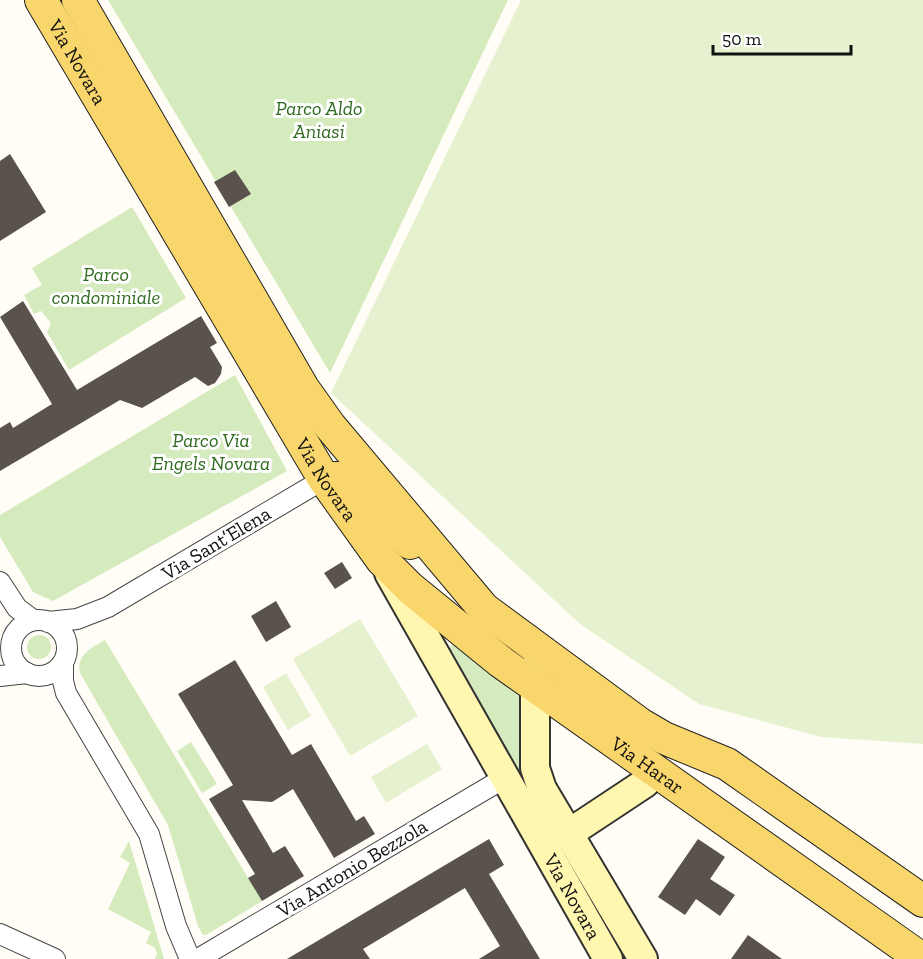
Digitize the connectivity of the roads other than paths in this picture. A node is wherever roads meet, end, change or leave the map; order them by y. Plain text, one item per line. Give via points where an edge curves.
1 (41, 0) edge
2 (78, 0) edge
3 (330, 426) junction
4 (324, 479) junction
5 (382, 560) junction
6 (0, 582) edge
7 (108, 607) junction
8 (484, 609) junction
9 (41, 621) junction
10 (534, 648) junction
11 (5, 654) edge
12 (64, 658) junction
13 (33, 675) junction
14 (0, 676) edge
15 (535, 686) junction
16 (66, 693) junction
17 (654, 768) junction
18 (506, 777) junction
19 (540, 782) junction
20 (568, 834) junction
21 (923, 902) edge
22 (0, 934) edge
23 (55, 959) edge
24 (190, 959) edge
25 (198, 959) edge
26 (608, 959) edge
27 (643, 959) edge
28 (922, 959) edge

1 - 4 main road, Via Novara
2 - 3 main road, Via Novara via 291,369
3 - 4 main road
3 - 8 main road, Via Novara
4 - 5 main road, Via Novara
4 - 7 street, Via Sant’Elena
4 - 8 main road via 342,478
5 - 15 main road, Via Harar via 447,620
5 - 18 street, Via Novara
6 - 9 street via 17,608
7 - 9 street, Via Sant’Elena via 77,619
7 - 12 street, Via Sant’Elena via 81,631
8 - 10 main road, Via Novara
9 - 11 street via 17,629
9 - 12 street via 59,628 64,636
10 - 15 street, Via Novara
10 - 21 main road, Via Harar via 640,724 727,764
11 - 13 street
12 - 13 street via 49,674
12 - 16 street
13 - 14 street
13 - 16 street via 53,681
15 - 17 main road, Via Harar
15 - 19 street, Via Novara via 535,768
16 - 24 street via 149,834 176,926
17 - 20 street, Via Novara via 645,783
17 - 28 main road, Via Harar
18 - 19 street
18 - 25 street, Via Antonio Bezzola
18 - 26 street, Via Novara
19 - 20 street, Via Novara
20 - 27 street, Via Novara
22 - 23 street

